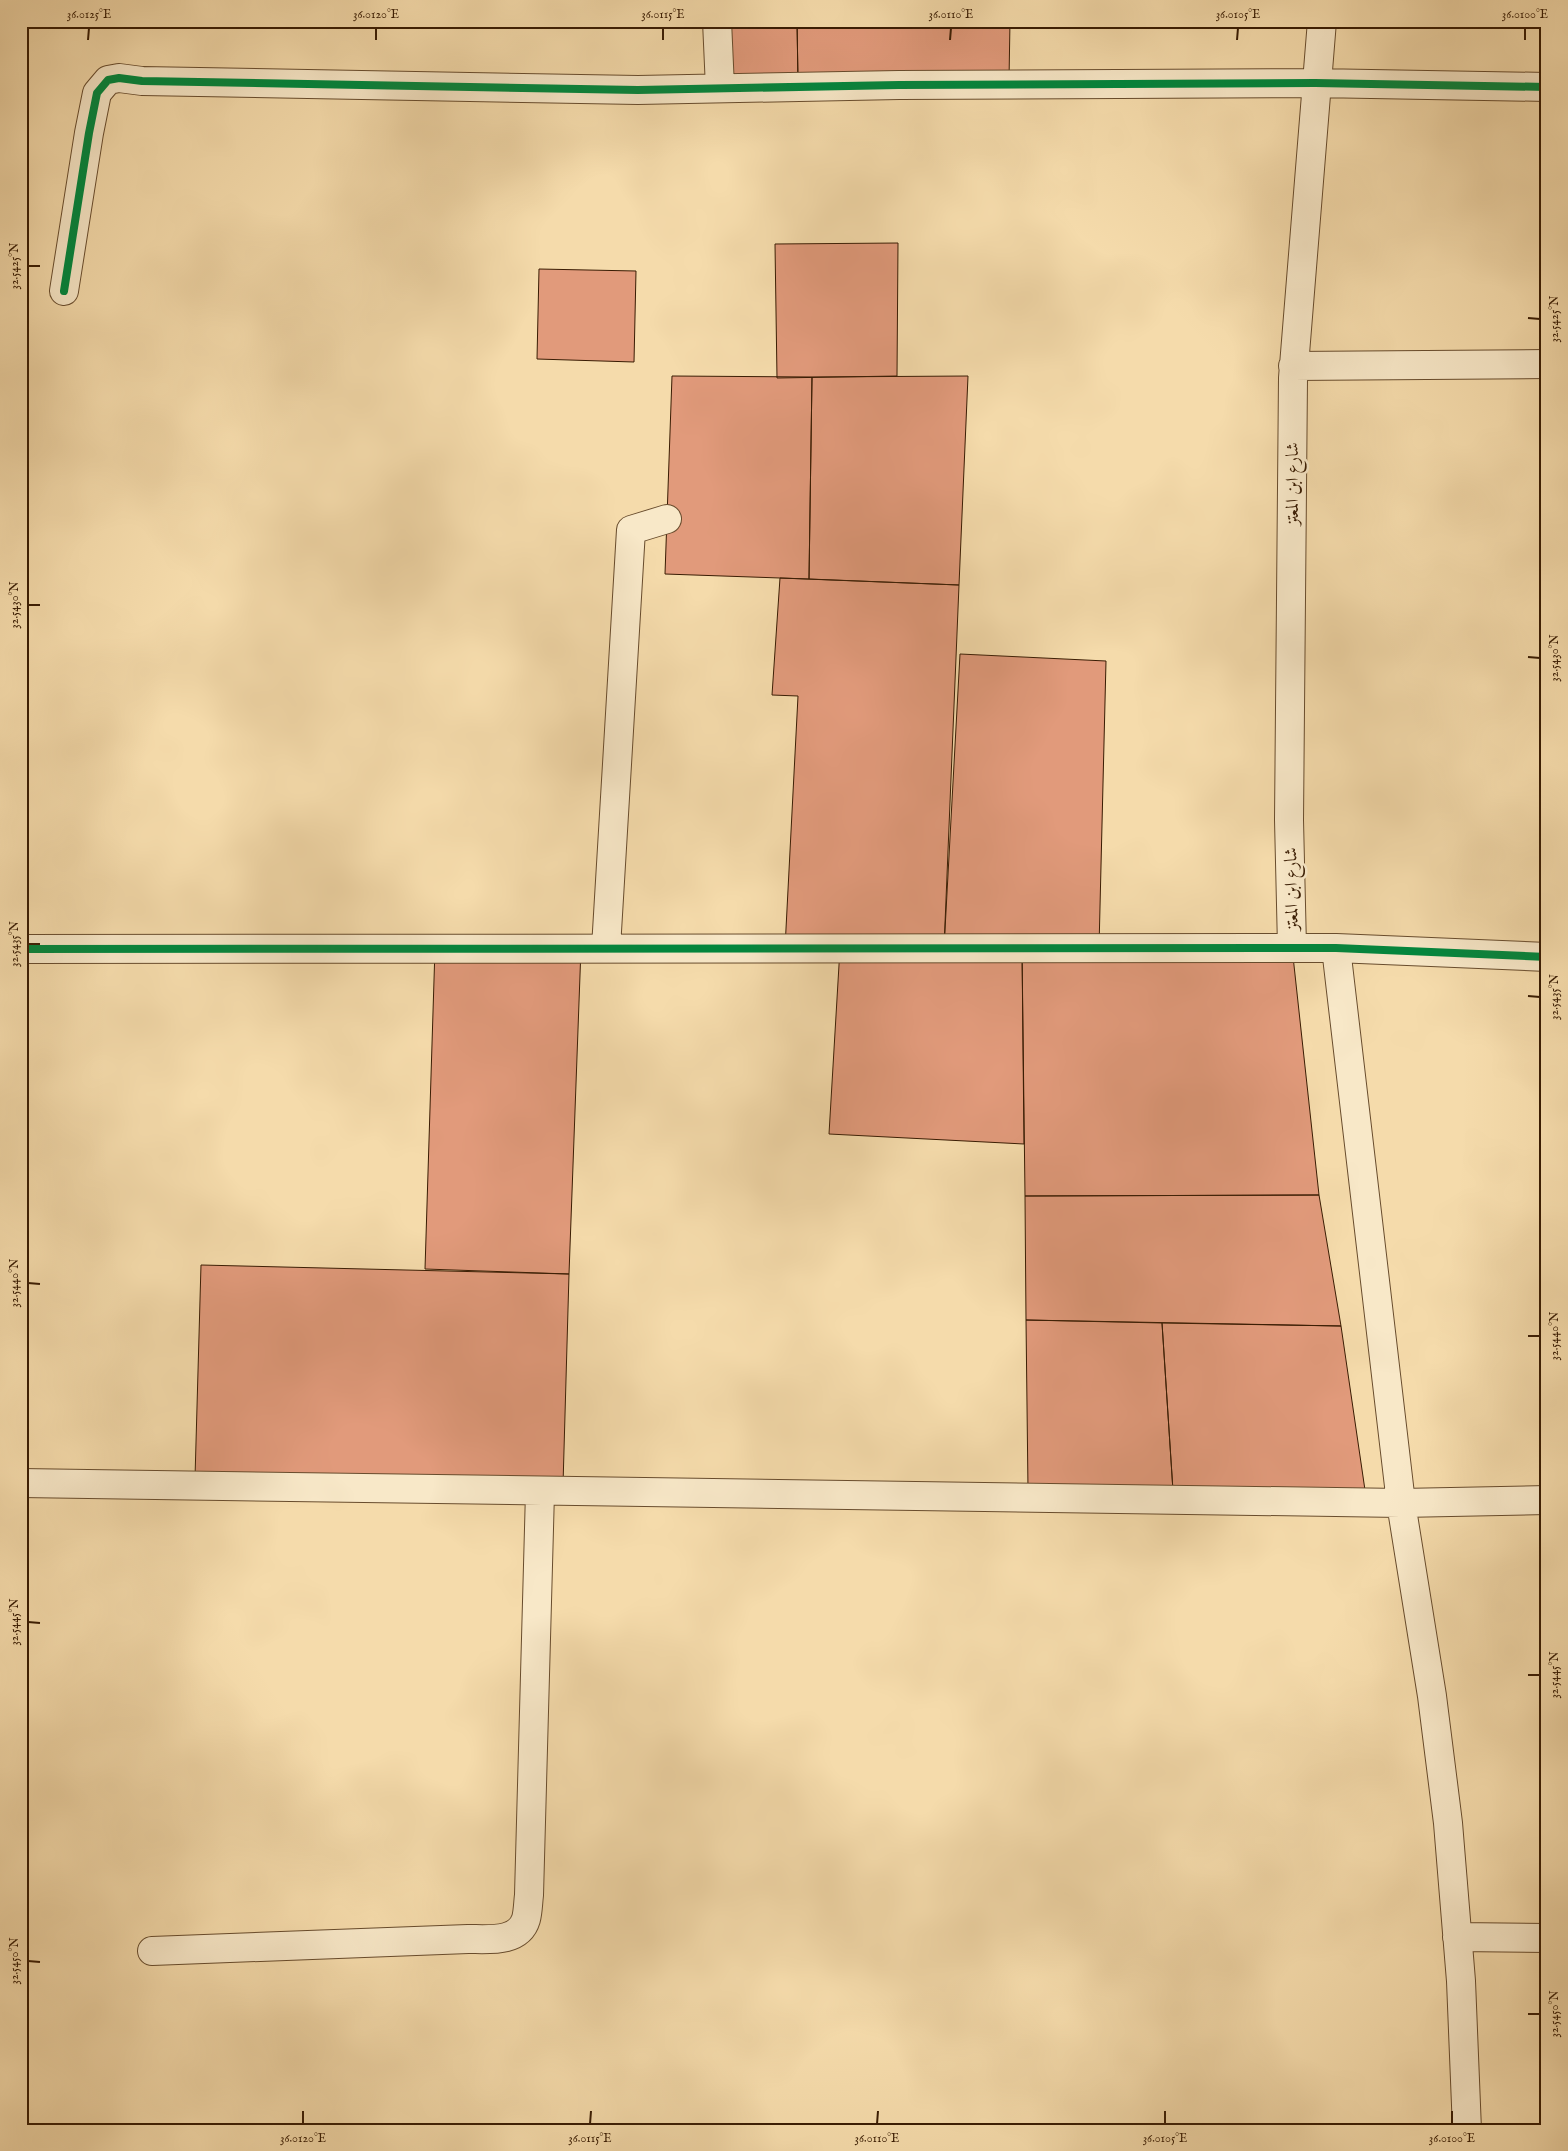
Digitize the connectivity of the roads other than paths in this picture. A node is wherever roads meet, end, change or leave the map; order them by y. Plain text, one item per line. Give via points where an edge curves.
1 (717, 21) edge
2 (1322, 21) edge
3 (1315, 83) junction
4 (1547, 87) edge
5 (720, 88) junction
6 (64, 292) dead end
7 (1547, 364) edge
8 (1293, 366) junction
9 (667, 519) dead end
10 (606, 948) junction
11 (1292, 948) junction
12 (1336, 948) junction
13 (21, 949) edge
14 (1547, 957) edge
15 (21, 1483) edge
16 (540, 1492) junction
17 (1547, 1500) edge
18 (1401, 1503) junction
19 (1457, 1937) junction
20 (1547, 1938) edge
21 (152, 1951) dead end
22 (1467, 2130) edge

1 - 5 street
2 - 3 street, شارع ابن المعتز
3 - 4 street
3 - 5 street
3 - 8 street, شارع ابن المعتز
5 - 6 street via 554,89 108,80 97,93
7 - 8 street
8 - 11 street, شارع ابن المعتز via 1289,820
9 - 10 street via 631,530
10 - 11 street
10 - 13 street
11 - 12 street
12 - 14 street
12 - 18 street
15 - 16 street
16 - 18 street
16 - 21 street via 526,1920 514,1934 501,1939
17 - 18 street
18 - 19 street via 1432,1696 1448,1823
19 - 20 street
19 - 22 street

